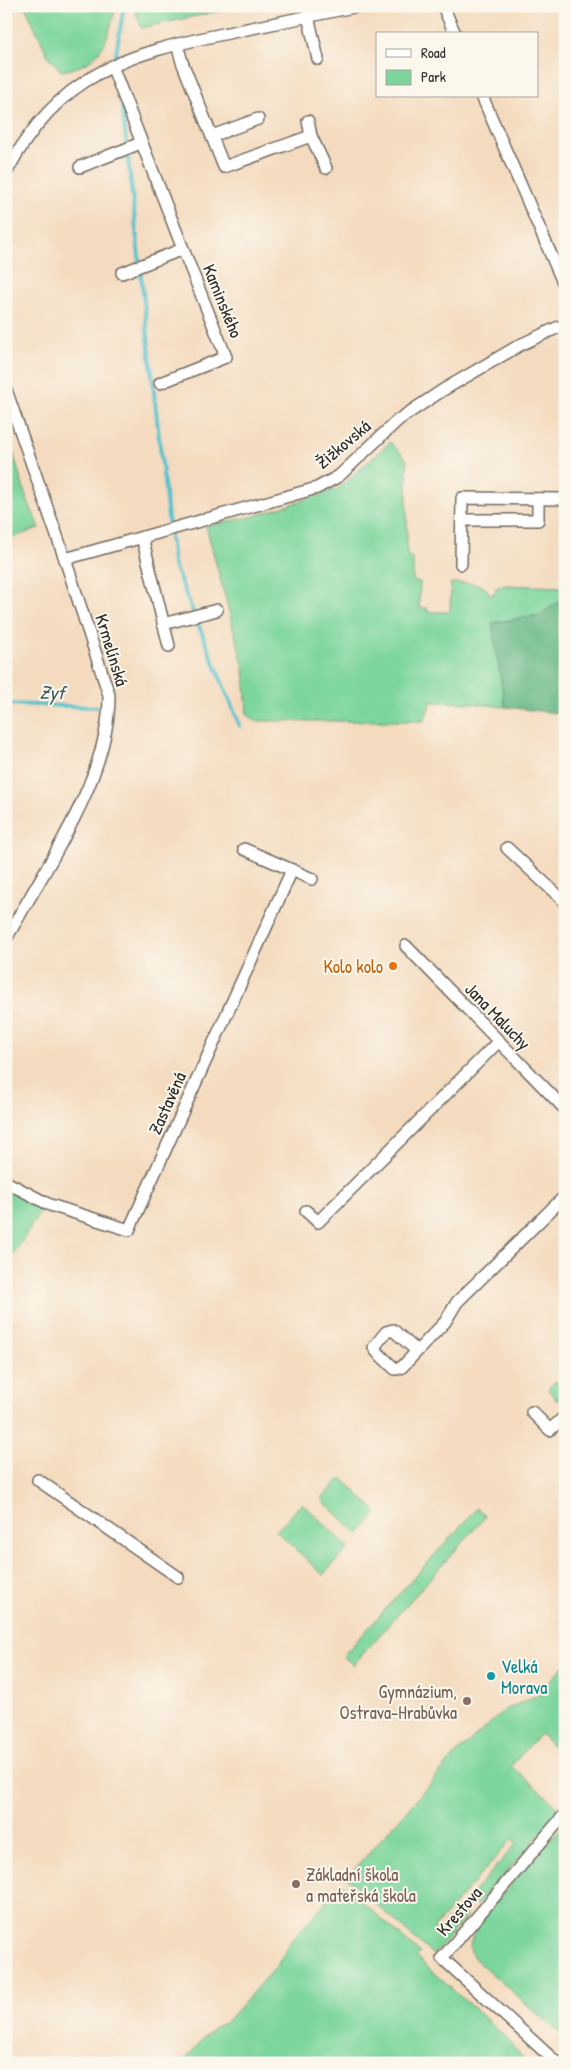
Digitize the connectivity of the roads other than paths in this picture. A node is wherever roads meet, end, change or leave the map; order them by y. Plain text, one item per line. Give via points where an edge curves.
1 (358, 6) edge
2 (443, 6) edge
3 (308, 16) junction
4 (453, 32) edge
5 (177, 44) junction
6 (318, 59) dead end
7 (112, 66) junction
8 (483, 98) edge
9 (258, 119) dead end
10 (308, 121) dead end
11 (212, 136) junction
12 (311, 136) junction
13 (141, 143) junction
14 (80, 167) dead end
15 (326, 168) dead end
16 (6, 174) edge
17 (183, 249) junction
18 (122, 273) dead end
19 (565, 288) edge
20 (565, 324) edge
21 (160, 383) dead end
22 (6, 390) edge
23 (538, 499) junction
24 (565, 499) edge
25 (462, 520) junction
26 (142, 537) junction
27 (65, 559) junction
28 (461, 564) dead end
29 (217, 610) dead end
30 (163, 624) junction
31 (169, 646) dead end
32 (507, 848) dead end
33 (244, 849) dead end
34 (292, 870) junction
35 (312, 879) dead end
36 (565, 902) edge
37 (6, 939) edge
38 (406, 946) dead end
39 (499, 1042) junction
40 (565, 1109) edge
41 (6, 1182) edge
42 (565, 1196) edge
43 (306, 1210) dead end
44 (417, 1351) dead end
45 (532, 1412) dead end
46 (565, 1416) edge
47 (38, 1480) dead end
48 (178, 1577) dead end
49 (565, 1814) edge
50 (557, 2063) edge

1 - 3 street
2 - 4 street
3 - 5 street
3 - 6 street
5 - 7 street
5 - 11 street
7 - 13 street, Kaminského
7 - 16 street via 74,89 47,114 26,140
8 - 19 street
9 - 11 street
10 - 12 street
11 - 12 street via 224,167
12 - 15 street
13 - 14 street
13 - 17 street, Kaminského
17 - 18 street, Kaminského
17 - 21 street, Kaminského via 226,357
20 - 26 street, Žižkovská via 520,345 398,420 339,476 317,488
22 - 27 street, Krmelínská
23 - 24 street
23 - 25 street via 538,520
23 - 25 street via 462,498
25 - 28 street
26 - 27 street, Žižkovská
26 - 30 street
27 - 37 street, Krmelínská via 108,695 109,717 89,785
29 - 30 street
30 - 31 street
32 - 36 street
33 - 34 street
34 - 35 street
34 - 41 street, Zastavěná via 128,1230 50,1205
38 - 39 street, Jana Maluchy
39 - 40 street, Jana Maluchy
39 - 43 street via 318,1222
42 - 44 street via 457,1302 446,1322
45 - 46 street via 550,1430
47 - 48 street
49 - 50 street, Krestova via 442,1958

